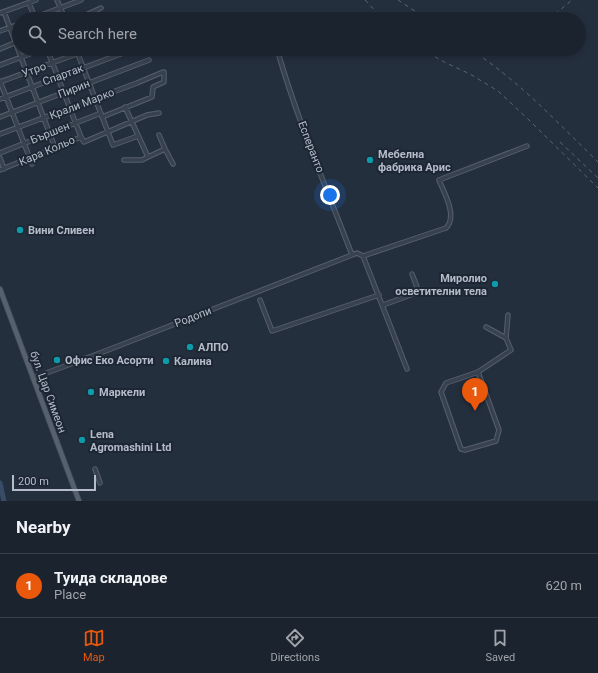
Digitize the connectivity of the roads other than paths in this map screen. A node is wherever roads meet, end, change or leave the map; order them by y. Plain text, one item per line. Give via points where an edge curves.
1 (36, 0) edge
2 (58, 0) edge
3 (81, 0) edge
4 (29, 2) junction
5 (61, 8) junction
6 (101, 8) dead end
7 (2, 12) edge
8 (32, 12) edge
9 (51, 12) edge
10 (62, 12) edge
11 (92, 12) edge
12 (10, 27) junction
13 (0, 31) edge
14 (12, 31) edge
15 (12, 44) edge
16 (0, 49) edge
17 (50, 56) edge
18 (72, 56) edge
19 (79, 56) edge
20 (116, 56) edge
21 (279, 56) edge
22 (21, 57) joint
23 (149, 60) dead end
24 (52, 63) junction
25 (0, 65) edge
26 (84, 68) junction
27 (26, 72) junction
28 (162, 72) joint
29 (58, 77) junction
30 (0, 82) edge
31 (89, 83) junction
32 (32, 87) junction
33 (64, 93) junction
34 (6, 96) junction
35 (0, 99) edge
36 (95, 99) junction
37 (38, 102) junction
38 (125, 107) junction
39 (70, 108) junction
40 (12, 112) junction
41 (159, 113) dead end
42 (102, 115) junction
43 (0, 116) edge
44 (43, 118) junction
45 (131, 122) junction
46 (75, 123) junction
47 (18, 128) junction
48 (108, 131) junction
49 (49, 133) junction
50 (0, 134) edge
51 (159, 135) dead end
52 (138, 136) junction
53 (81, 137) junction
54 (24, 143) junction
55 (527, 146) dead end
56 (54, 148) junction
57 (165, 149) junction
58 (0, 153) edge
59 (148, 157) junction
60 (0, 158) edge
61 (30, 158) junction
62 (124, 160) dead end
63 (32, 164) dead end
64 (173, 164) dead end
65 (2, 170) edge
66 (352, 255) junction
67 (363, 256) junction
68 (412, 274) dead end
69 (0, 289) edge
70 (379, 295) junction
71 (260, 300) dead end
72 (383, 305) junction
73 (508, 315) dead end
74 (486, 327) dead end
75 (506, 338) junction
76 (407, 369) dead end
77 (478, 372) junction
78 (33, 378) junction
79 (95, 469) dead end
80 (100, 483) dead end
81 (79, 501) edge

1 - 4 street
2 - 5 street
3 - 5 street
4 - 7 street
4 - 8 street
5 - 9 street
5 - 10 street
6 - 11 street
7 - 12 street
12 - 13 street
12 - 14 street
15 - 16 street
17 - 24 street
18 - 24 street, Утро
19 - 26 street
20 - 26 street, Спартак
21 - 66 street, Есперанто
22 - 25 street
22 - 27 street
23 - 31 street, Пирин
24 - 27 street, Утро
24 - 29 street
26 - 29 street, Спартак
26 - 31 street
27 - 30 street, Утро
27 - 32 street
28 - 36 street, Крали Марко
28 - 38 street, Бършен via 165,81 153,87 152,97
29 - 32 street, Спартак
29 - 33 street
30 - 34 street
31 - 33 street, Пирин
31 - 36 street
32 - 34 street, Спартак
32 - 37 street
33 - 37 street, Пирин
33 - 39 street
34 - 35 street, Спартак
34 - 40 street
36 - 39 street, Крали Марко
36 - 42 street
37 - 40 street, Пирин
37 - 44 street
38 - 42 street, Бършен
38 - 45 street
39 - 44 street, Крали Марко
39 - 46 street
40 - 43 street, Пирин
40 - 47 street
41 - 45 street, Кара Кольо
42 - 46 street, Бършен
42 - 48 street
44 - 47 street, Крали Марко
44 - 49 street
45 - 48 street, Кара Кольо
45 - 52 street
46 - 49 street, Бършен
46 - 53 street
47 - 50 street, Крали Марко
47 - 54 street
48 - 52 street via 113,145
48 - 53 street, Кара Кольо via 84,142
49 - 54 street, Бършен
49 - 56 street
51 - 57 street
52 - 59 street
53 - 56 street, Кара Кольо
54 - 58 street, Бършен
54 - 61 street
55 - 67 street via 439,180 451,215 451,222 446,228
56 - 61 street, Кара Кольо
57 - 59 street
57 - 64 street
59 - 62 street via 142,160
60 - 65 street
61 - 63 street
61 - 65 street, Кара Кольо
66 - 67 street via 357,253
66 - 78 street, Родопи
67 - 70 street
68 - 72 street via 417,287 416,293
69 - 78 main road, бул. Цар Симеон
70 - 71 street via 272,331
70 - 72 street
72 - 76 street
73 - 75 street
74 - 75 street
75 - 77 street via 511,350
77 - 77 street via 498,436 496,441 465,450 461,449 441,392 446,383
78 - 81 main road, бул. Цар Симеон
79 - 80 street

